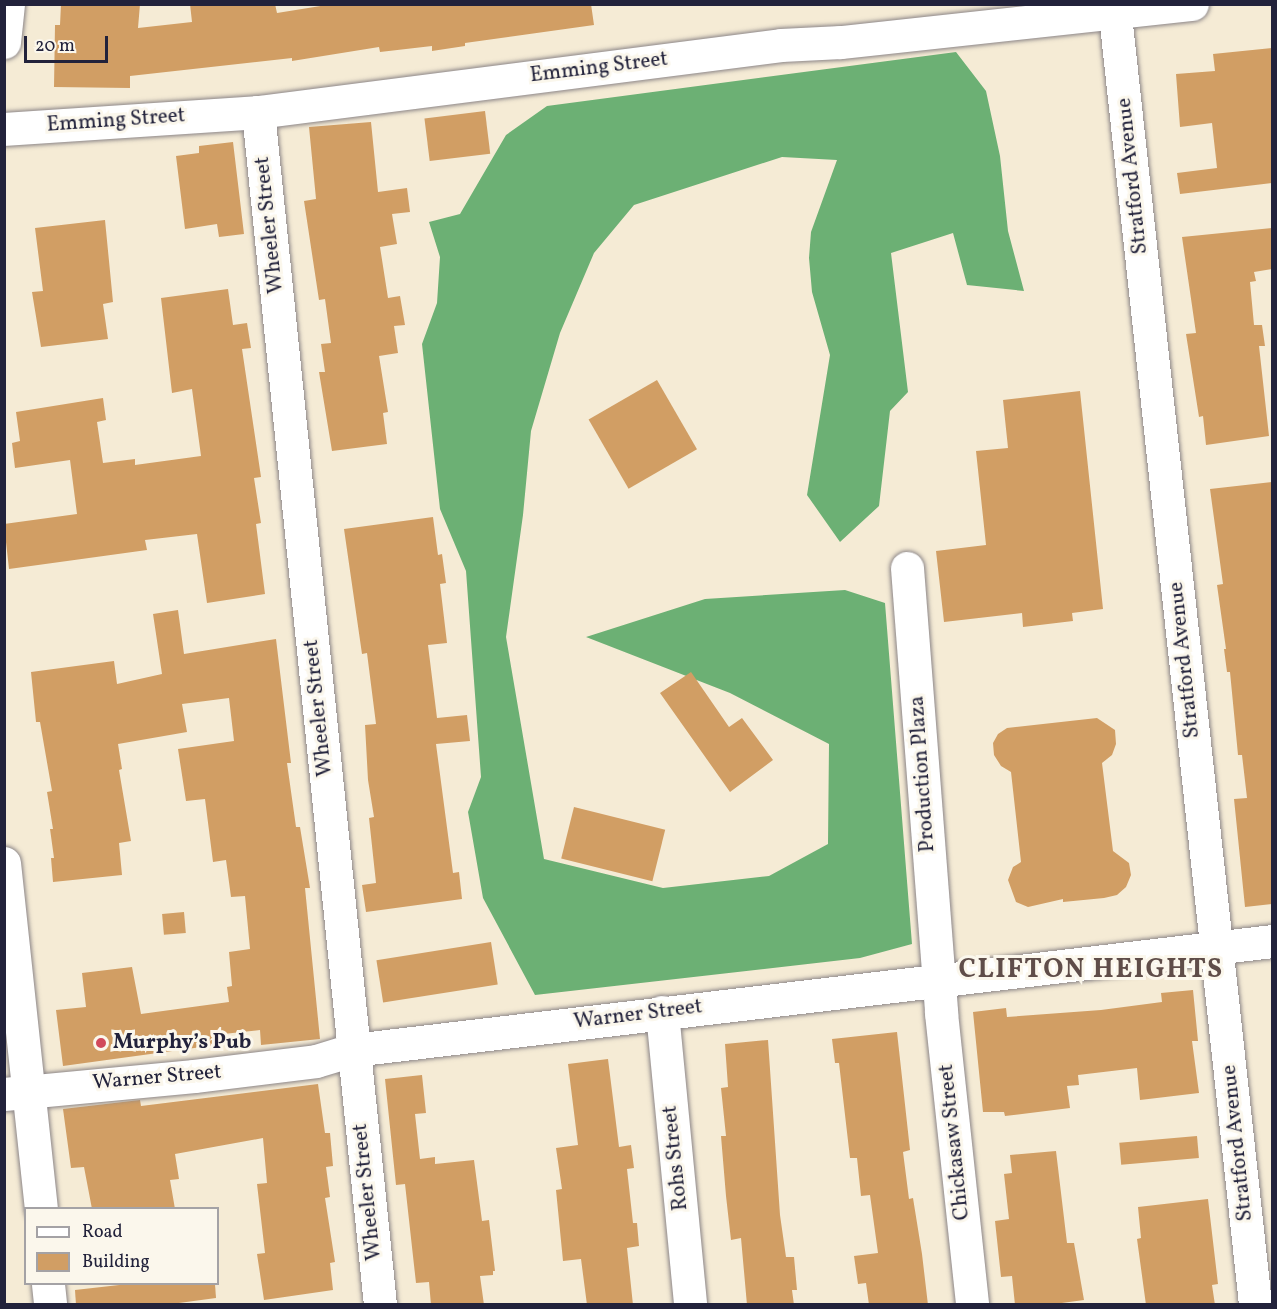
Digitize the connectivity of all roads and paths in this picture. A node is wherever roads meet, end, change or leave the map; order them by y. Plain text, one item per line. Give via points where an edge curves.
1 (8, 4) edge
2 (1192, 4) edge
3 (1115, 15) junction
4 (4, 42) edge
5 (258, 112) junction
6 (4, 129) edge
7 (908, 568) dead end
8 (4, 863) edge
9 (1272, 941) edge
10 (1216, 947) junction
11 (939, 979) junction
12 (662, 1012) junction
13 (353, 1050) junction
14 (17, 1092) edge
15 (41, 1207) edge
16 (48, 1285) edge
17 (51, 1305) edge
18 (380, 1305) edge
19 (690, 1305) edge
20 (972, 1305) edge
21 (1255, 1305) edge

1 - 4 street
2 - 3 street, Emming Street
3 - 5 street, Emming Street via 781,45
3 - 10 street, Stratford Avenue
5 - 6 street, Emming Street
5 - 13 street, Wheeler Street
7 - 11 street, Production Plaza
8 - 14 street
9 - 10 street, Warner Street
10 - 11 street, Warner Street
10 - 21 street, Stratford Avenue
11 - 12 street, Warner Street
11 - 20 street, Chickasaw Street
12 - 13 street, Warner Street
12 - 19 street, Rohs Street
13 - 14 street, Warner Street via 316,1061
13 - 18 street, Wheeler Street
14 - 15 street
16 - 17 street

